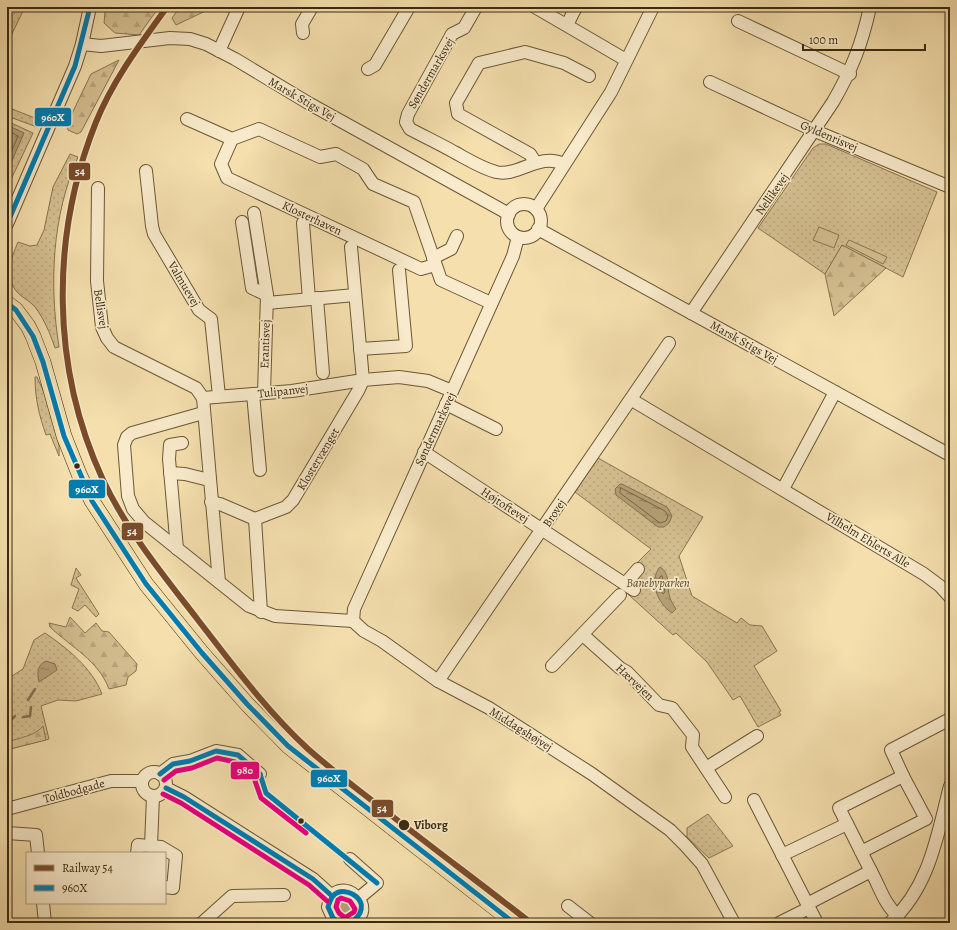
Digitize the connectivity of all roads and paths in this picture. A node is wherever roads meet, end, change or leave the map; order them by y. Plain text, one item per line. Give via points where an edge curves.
1 (90, 7) edge
2 (239, 7) edge
3 (312, 7) edge
4 (409, 7) edge
5 (476, 7) edge
6 (535, 7) edge
7 (576, 7) edge
8 (653, 7) edge
9 (870, 7) edge
10 (738, 21) dead end
11 (567, 25) junction
12 (303, 33) dead end
13 (82, 44) junction
14 (219, 51) junction
15 (626, 60) junction
16 (368, 69) dead end
17 (850, 74) junction
18 (589, 76) dead end
19 (710, 82) dead end
20 (187, 119) dead end
21 (815, 131) junction
22 (232, 139) junction
23 (535, 162) junction
24 (564, 164) junction
25 (146, 171) dead end
26 (950, 187) edge
27 (98, 188) dead end
28 (536, 209) junction
29 (254, 213) dead end
30 (508, 214) junction
31 (242, 222) dead end
32 (303, 223) dead end
33 (7, 224) edge
34 (538, 229) junction
35 (457, 236) dead end
36 (518, 236) junction
37 (351, 247) dead end
38 (434, 261) junction
39 (399, 270) dead end
40 (355, 295) junction
41 (267, 299) junction
42 (313, 299) junction
43 (7, 303) edge
44 (491, 303) junction
45 (692, 313) junction
46 (669, 344) dead end
47 (360, 349) junction
48 (323, 373) dead end
49 (362, 380) junction
50 (452, 391) junction
51 (836, 392) junction
52 (259, 394) junction
53 (219, 396) junction
54 (203, 398) junction
55 (632, 400) junction
56 (446, 404) junction
57 (203, 413) junction
58 (496, 429) dead end
59 (182, 443) dead end
60 (424, 452) junction
61 (950, 455) edge
62 (260, 470) dead end
63 (170, 473) junction
64 (209, 480) junction
65 (783, 489) junction
66 (211, 502) junction
67 (255, 519) junction
68 (543, 530) junction
69 (177, 549) junction
70 (638, 568) dead end
71 (219, 582) junction
72 (626, 590) junction
73 (950, 597) edge
74 (261, 612) junction
75 (353, 621) junction
76 (583, 635) junction
77 (552, 666) dead end
78 (438, 681) junction
79 (950, 719) edge
80 (757, 736) dead end
81 (706, 768) junction
82 (160, 774) junction
83 (260, 774) dead end
84 (903, 776) junction
85 (142, 781) junction
86 (950, 786) edge
87 (166, 788) junction
88 (153, 796) junction
89 (725, 797) dead end
90 (754, 800) dead end
91 (7, 809) edge
92 (946, 814) edge
93 (847, 824) junction
94 (7, 832) edge
95 (151, 846) junction
96 (38, 852) edge
97 (137, 852) edge
98 (861, 852) junction
99 (782, 855) junction
100 (353, 862) dead end
101 (871, 872) junction
102 (166, 887) edge
103 (284, 895) dead end
104 (332, 896) junction
105 (359, 898) junction
106 (44, 904) edge
107 (568, 906) dead end
108 (808, 906) junction
109 (894, 920) edge
110 (333, 921) edge
111 (354, 922) edge
112 (45, 923) edge
113 (202, 923) edge
114 (514, 923) edge
115 (590, 923) edge
116 (734, 923) edge
117 (779, 923) edge
118 (817, 923) edge

1 - 13 street
2 - 14 street
3 - 12 street via 302,24
4 - 16 street via 375,65
5 - 23 street, Søndermarksvej via 464,28 452,34 406,122 410,129 481,167 496,172
6 - 11 street
7 - 11 street
8 - 15 street
9 - 17 street, Nellikevej via 864,37
10 - 17 street
11 - 15 street
13 - 14 street, Marsk Stigs Vej via 101,46 159,39 183,39
13 - 33 street via 59,106
14 - 30 street, Marsk Stigs Vej
15 - 24 street via 611,92
17 - 21 street, Nellikevej
18 - 23 street via 564,63 525,52 479,63 456,103 458,114 530,154
19 - 21 street, Gyldenrisvej
20 - 22 street
21 - 26 street, Gyldenrisvej
21 - 45 street, Nellikevej
22 - 38 street via 259,129 320,157 336,154 363,169 373,184 414,202
22 - 38 street, Klosterhaven via 221,164 227,178 421,269
23 - 24 street, Søndermarksvej via 556,160
24 - 28 street
25 - 53 street, Valmuevej via 154,234 199,310 211,319
27 - 54 street, Bellisvej via 97,281 102,327 107,338 114,347 196,388
28 - 30 street via 521,204
28 - 34 street via 540,219
29 - 41 street, Erantisvej
30 - 36 street via 510,230
31 - 41 street via 252,288
32 - 42 street, Tulipanvej
34 - 36 street via 530,236
34 - 45 street, Marsk Stigs Vej
35 - 38 street, Klosterhaven via 451,249
36 - 44 street, Søndermarksvej via 513,256
37 - 40 street
38 - 44 street via 442,280
39 - 47 street via 406,346
40 - 42 street
40 - 47 street
41 - 42 street
41 - 52 street, Erantisvej
42 - 48 street, Tulipanvej
43 - 114 main road via 20,316 33,336 64,436 92,501 146,584 197,648 288,746
44 - 50 street, Søndermarksvej
45 - 51 street, Marsk Stigs Vej
46 - 55 street, Brovej
47 - 49 street
49 - 50 street, Tulipanvej via 409,377
49 - 52 street, Tulipanvej
49 - 67 street, Klostervænget via 358,391 293,500 286,507
50 - 56 street, Søndermarksvej
51 - 61 street, Marsk Stigs Vej
51 - 65 street
52 - 53 street, Tulipanvej
52 - 62 street
53 - 54 street, Tulipanvej
54 - 57 street
55 - 65 street, Vilhelm Ehlerts Alle
55 - 68 street, Brovej
56 - 58 street
56 - 60 street, Søndermarksvej
57 - 64 street
57 - 69 street via 132,433 124,445 128,496 133,509 144,522
59 - 63 street via 170,445
60 - 68 street, Højtoftevej
60 - 75 street, Søndermarksvej via 354,609
63 - 64 street
63 - 69 street
64 - 66 street
65 - 73 street, Vilhelm Ehlerts Alle via 924,574
66 - 67 street
66 - 71 street
67 - 74 street
68 - 72 street, Højtoftevej
68 - 78 street, Brovej
69 - 71 street
70 - 72 street
71 - 74 street via 249,606
72 - 76 street
74 - 75 street via 288,618
75 - 78 street, Middagshøjvej
76 - 77 street
76 - 81 street, Hærvejen via 627,672 660,705 672,708 692,735 692,747
78 - 116 street, Middagshøjvej via 489,708 552,747 670,830 702,864
79 - 84 street via 891,750
80 - 81 street
81 - 89 street, Hærvejen
82 - 83 street via 173,764 190,761 216,751 238,755
82 - 85 street via 147,774
82 - 87 street via 166,780
84 - 93 street via 839,808
84 - 98 street via 926,819
85 - 88 street via 144,791
85 - 91 street, Toldbodgade via 111,781
86 - 92 street
87 - 88 street via 159,796
87 - 104 street via 313,878
88 - 95 street
90 - 99 street
92 - 109 street via 928,869 917,892
93 - 98 street
93 - 99 street
94 - 96 street via 36,835
95 - 97 street via 138,845
95 - 102 street via 161,847 176,856 173,888
98 - 101 street
99 - 108 street
100 - 105 street via 377,883
101 - 108 street
101 - 109 street
103 - 113 street via 232,896
104 - 105 street via 346,891
104 - 110 street via 328,907
105 - 111 street via 362,908
106 - 112 street
107 - 115 street
108 - 117 street
108 - 118 street

